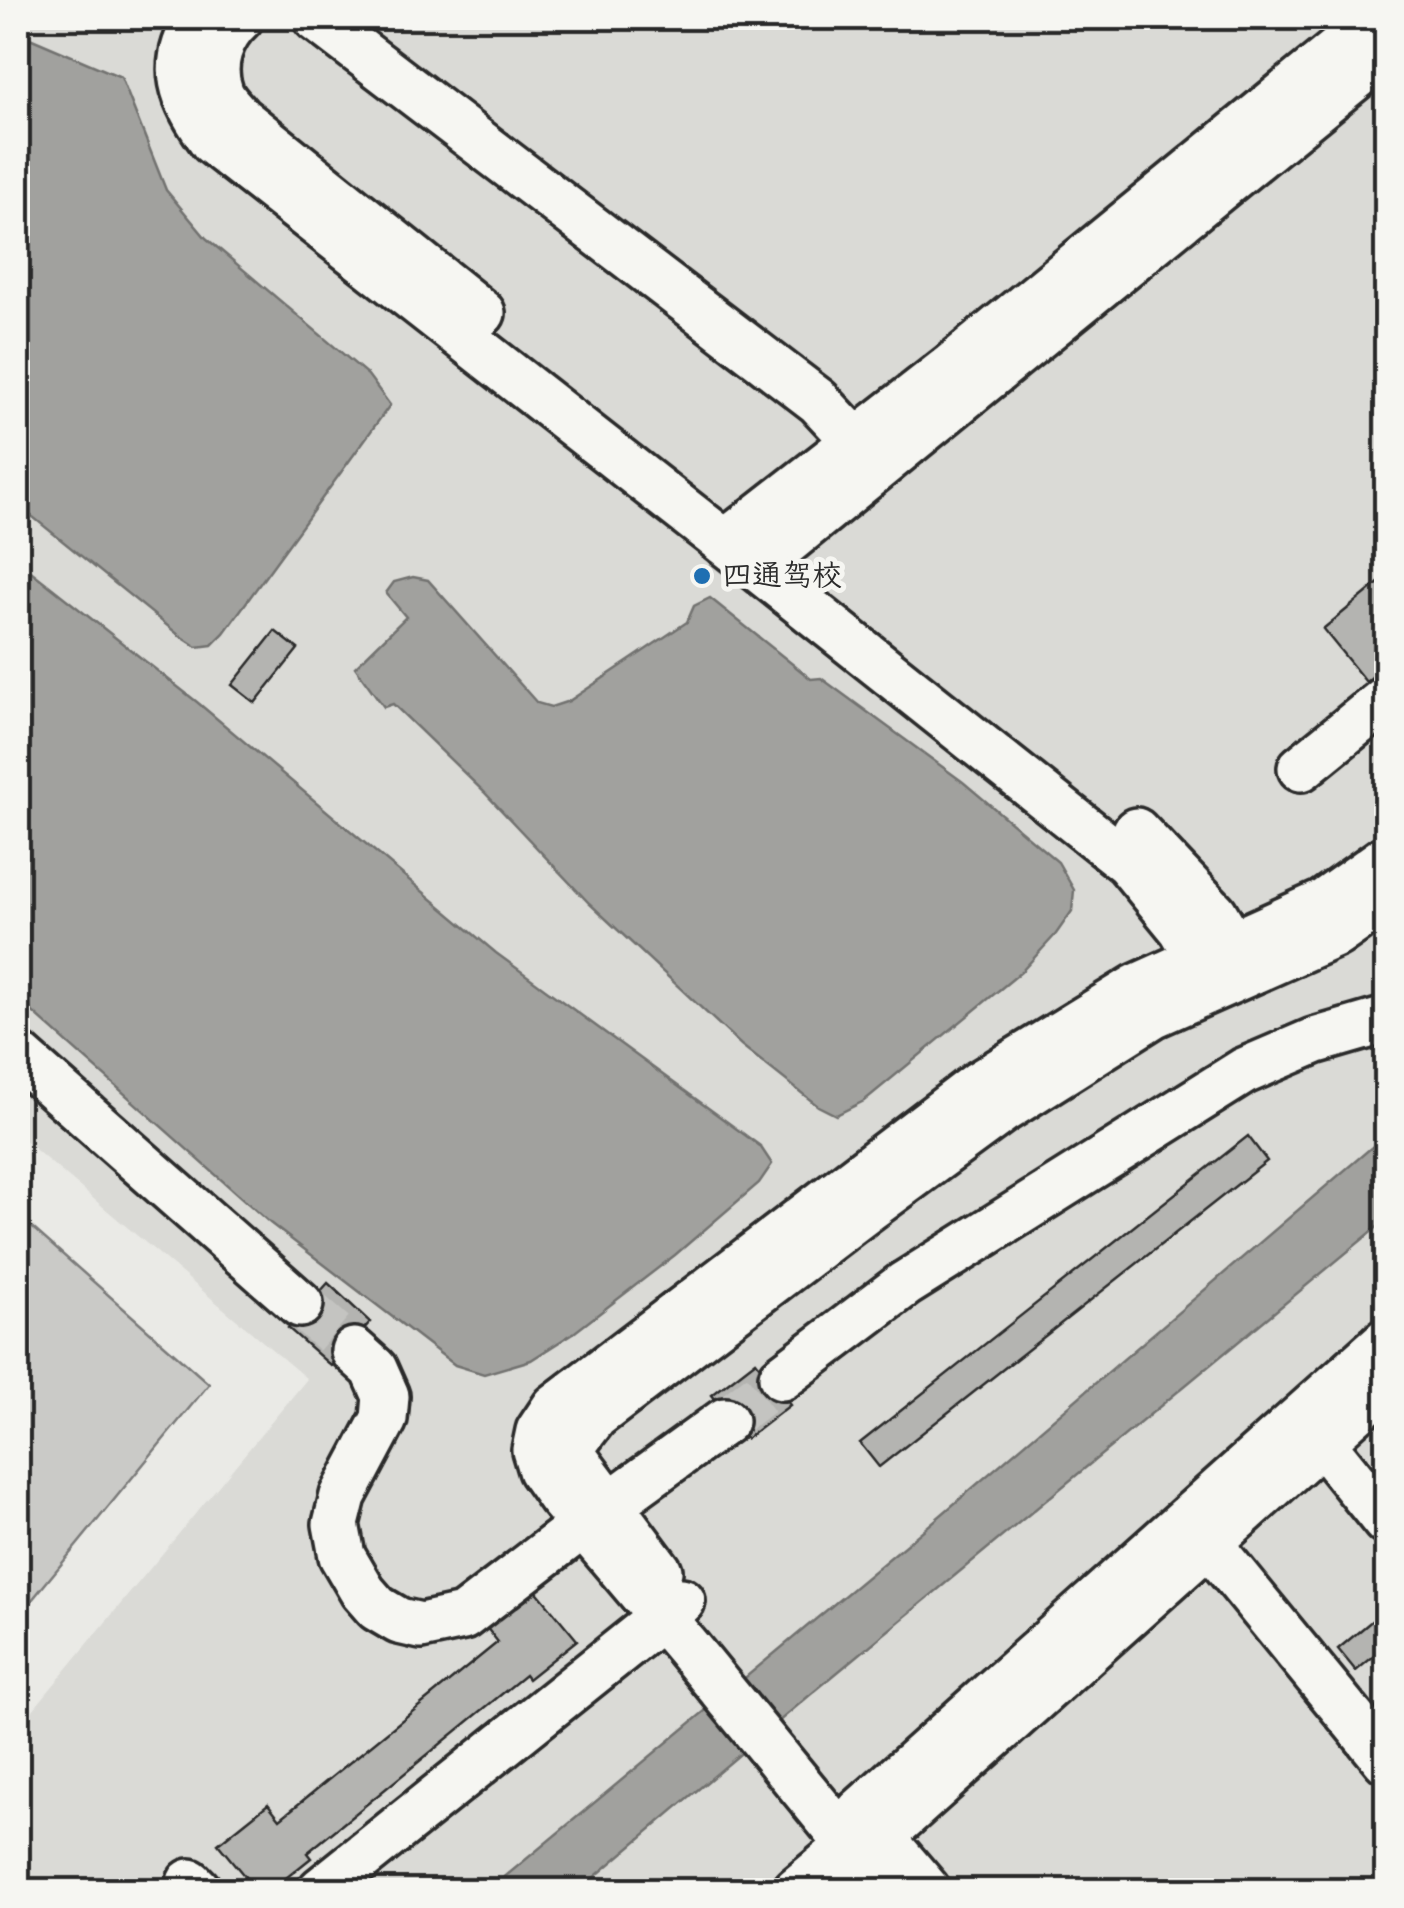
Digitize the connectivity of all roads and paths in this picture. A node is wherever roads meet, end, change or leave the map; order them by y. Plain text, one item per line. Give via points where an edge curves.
1 (199, 18) edge
2 (240, 18) edge
3 (316, 18) edge
4 (1377, 18) edge
5 (1386, 52) edge
6 (867, 454) junction
7 (752, 545) junction
8 (1386, 699) edge
9 (1301, 768) dead end
10 (1386, 858) edge
11 (1386, 899) edge
12 (1224, 966) junction
13 (1386, 1020) edge
14 (18, 1056) edge
15 (300, 1304) tunnel mouth
16 (1386, 1341) edge
17 (354, 1350) tunnel mouth
18 (782, 1377) tunnel mouth
19 (1386, 1384) edge
20 (725, 1421) tunnel mouth
21 (1311, 1430) junction
22 (596, 1515) junction
23 (1386, 1522) edge
24 (1198, 1530) junction
25 (684, 1624) junction
26 (1386, 1760) edge
27 (863, 1832) junction
28 (321, 1890) edge
29 (796, 1890) edge
30 (886, 1890) edge
31 (927, 1890) edge

1 - 7 lane via 181,63 182,88 213,142
2 - 7 lane via 220,44 216,71 220,94 239,118
3 - 6 lane via 818,401
4 - 6 lane via 952,366
5 - 6 lane
6 - 7 lane
7 - 12 lane via 1128,863 1182,929
8 - 9 lane
10 - 12 lane
11 - 12 lane via 1336,934
12 - 22 lane via 1137,987 979,1084 555,1407 539,1431 541,1470
13 - 18 lane via 1244,1071 905,1284
14 - 15 lane
16 - 21 lane
17 - 22 lane via 374,1369 386,1396 384,1419 343,1496 336,1524 342,1556 377,1608 421,1626 463,1617
19 - 21 lane
20 - 22 lane
21 - 23 lane
21 - 24 lane
22 - 25 lane
24 - 26 lane
24 - 27 lane
25 - 27 lane
25 - 28 lane
27 - 29 lane
27 - 30 lane
27 - 31 lane

